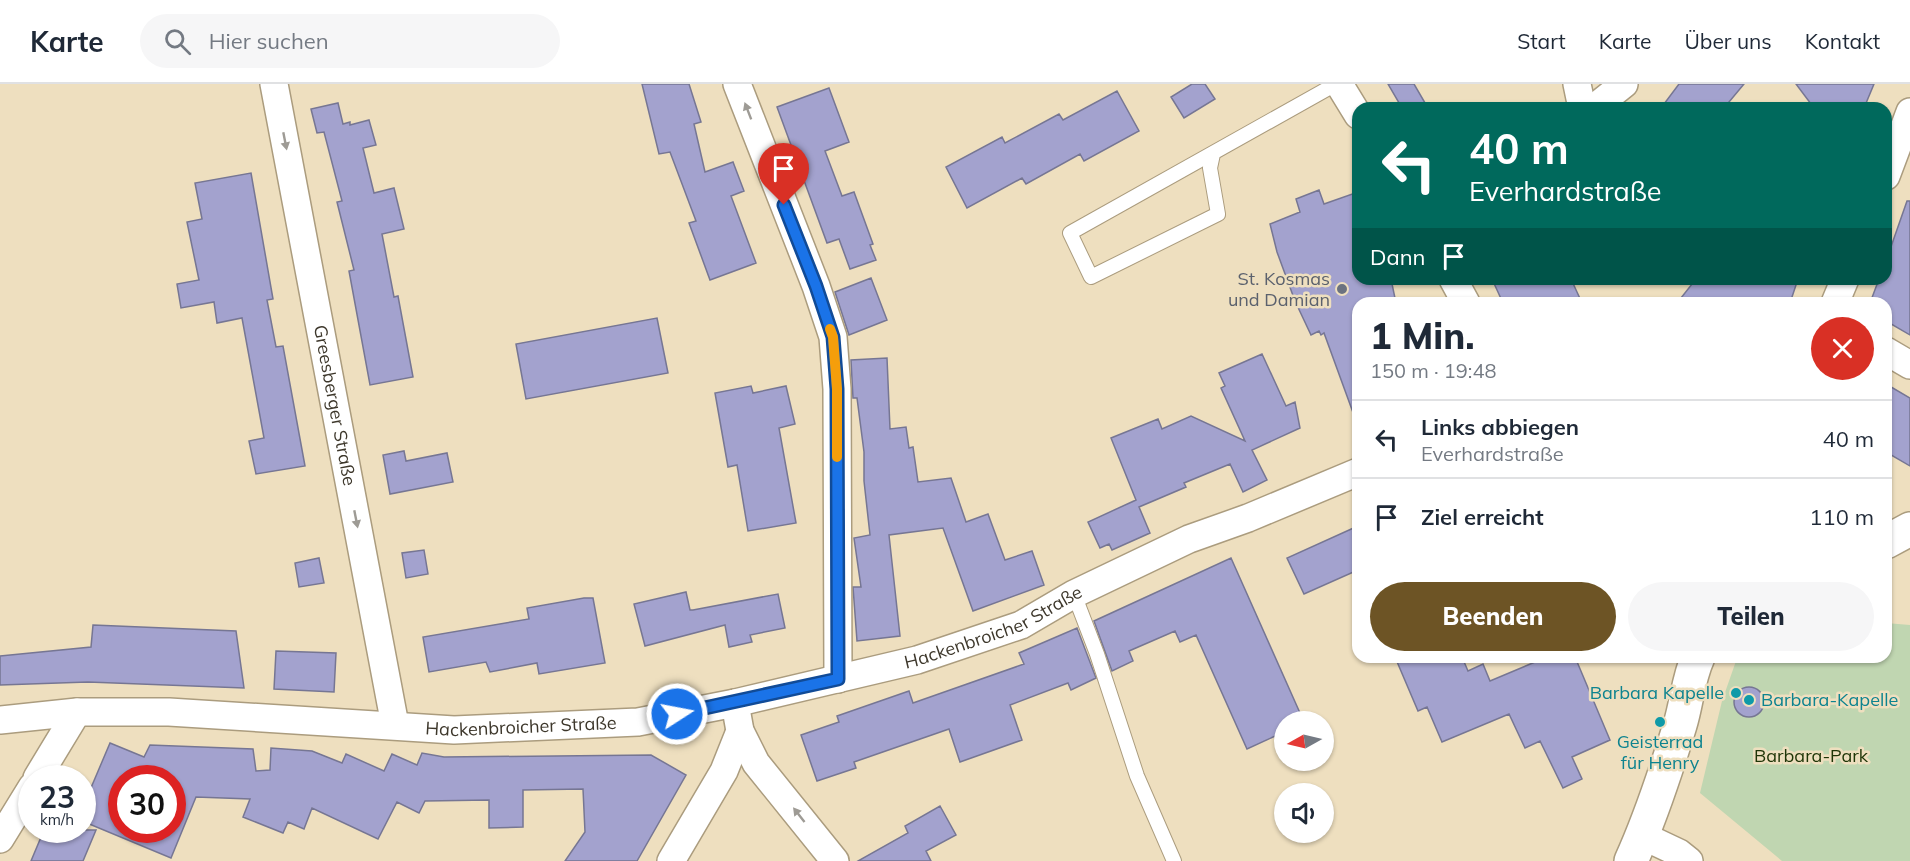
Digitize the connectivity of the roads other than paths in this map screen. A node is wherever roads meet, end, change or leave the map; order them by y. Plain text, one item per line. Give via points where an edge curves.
1 (274, 84) edge
2 (737, 84) edge
3 (1337, 84) edge
4 (1578, 84) edge
5 (1624, 84) edge
6 (1581, 102) edge
7 (1602, 102) edge
8 (1352, 106) edge
9 (1910, 112) edge
10 (1213, 154) junction
11 (1892, 160) edge
12 (1892, 354) edge
13 (1910, 365) edge
14 (1352, 475) edge
15 (1910, 529) edge
16 (1892, 539) edge
17 (1074, 594) junction
18 (1696, 663) edge
19 (838, 679) junction
20 (735, 703) junction
21 (77, 712) junction
22 (0, 720) edge
23 (395, 725) junction
24 (740, 731) junction
25 (45, 765) edge
26 (18, 810) edge
27 (0, 839) edge
28 (1637, 848) edge
29 (671, 861) edge
30 (835, 861) edge
31 (1174, 861) edge
32 (1689, 861) edge

1 -> 23 street, Greesberger Straße
19 -> 2 street via 837,389 833,337
3 - 8 street
3 - 10 lane
4 - 6 street
5 - 7 street
9 - 11 street
10 - 10 lane via 1210,168 1218,214 1092,277 1070,233
12 - 13 street
14 - 17 street, Hackenbroicher Straße via 1189,539
15 - 16 street
17 - 19 street, Hackenbroicher Straße via 1022,625 917,660
17 - 31 lane via 1137,776
18 - 28 street via 1681,722
19 - 20 street, Hackenbroicher Straße
20 - 23 street, Hackenbroicher Straße via 638,722 454,730
20 - 24 street
21 - 22 street, Hackenbroicher Straße
21 - 23 street, Hackenbroicher Straße via 170,712
21 - 25 street
24 - 29 street via 724,771
30 -> 24 street via 756,763
26 - 27 street
28 - 32 street via 1679,853

